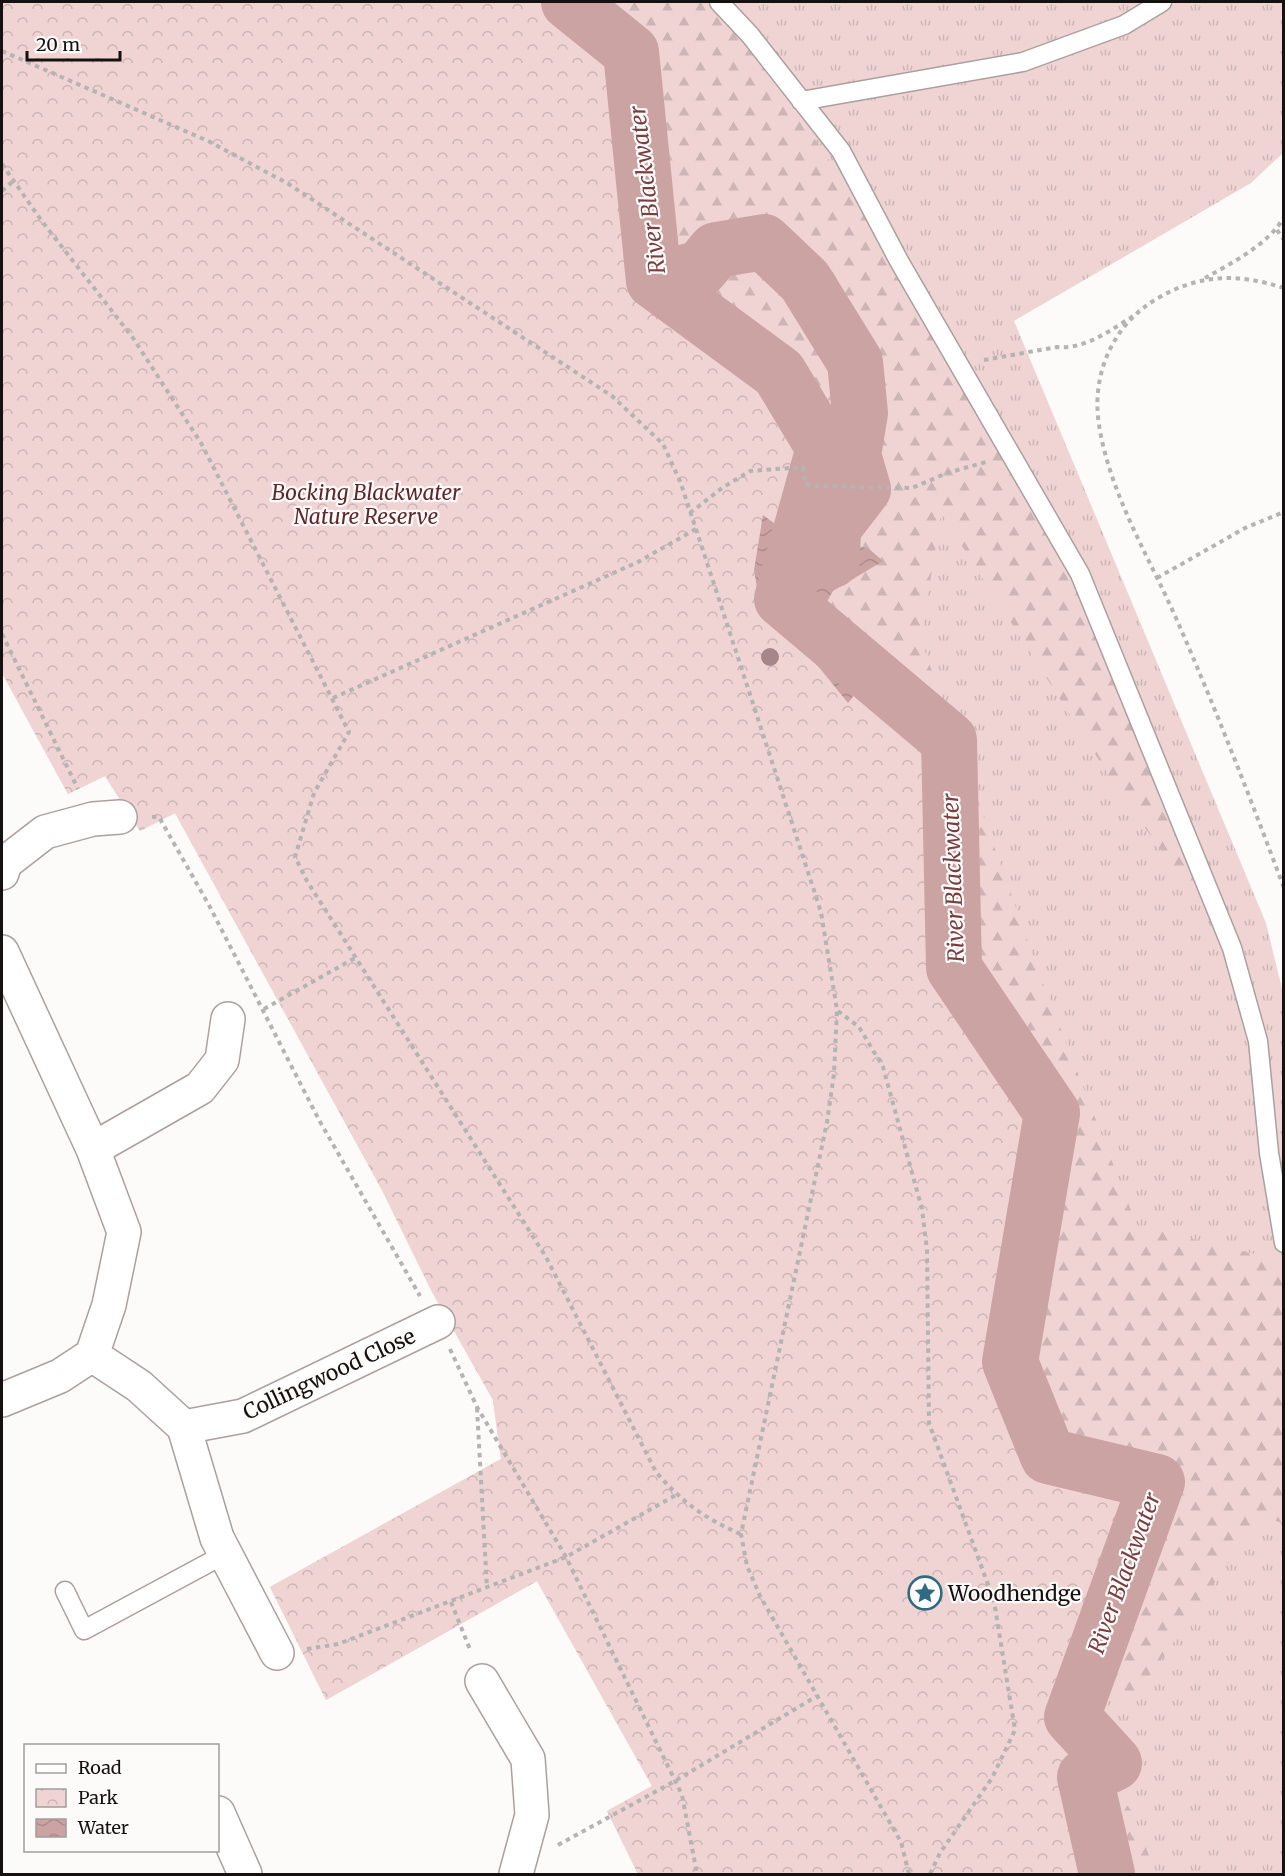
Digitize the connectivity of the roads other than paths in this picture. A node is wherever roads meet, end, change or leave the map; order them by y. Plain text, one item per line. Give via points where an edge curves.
1 (719, 2) edge
2 (1162, 2) edge
3 (801, 101) junction
4 (107, 818) road end
5 (2, 873) edge
6 (2, 952) edge
7 (228, 1019) road end
8 (93, 1149) junction
9 (1284, 1243) edge
10 (438, 1322) road end
11 (92, 1355) junction
12 (2, 1400) edge
13 (184, 1427) junction
14 (225, 1554) junction
15 (65, 1592) dead end
16 (277, 1653) road end
17 (482, 1681) road end
18 (219, 1815) edge
19 (518, 1870) edge
20 (245, 1875) edge

1 - 3 lane
2 - 3 lane via 1124,25 1023,62
3 - 9 lane via 841,151 899,261 1080,574 1232,948 1258,1041 1269,1153
4 - 5 street via 45,832 5,863
6 - 8 street
7 - 8 street via 222,1060 200,1088
8 - 11 street via 124,1232 109,1305
10 - 13 street, Collingwood Close via 243,1416
11 - 12 street via 60,1376
11 - 13 street via 139,1386
13 - 14 street
14 - 15 lane via 84,1630
14 - 16 street
17 - 19 street via 528,1759 532,1815
18 - 20 street

